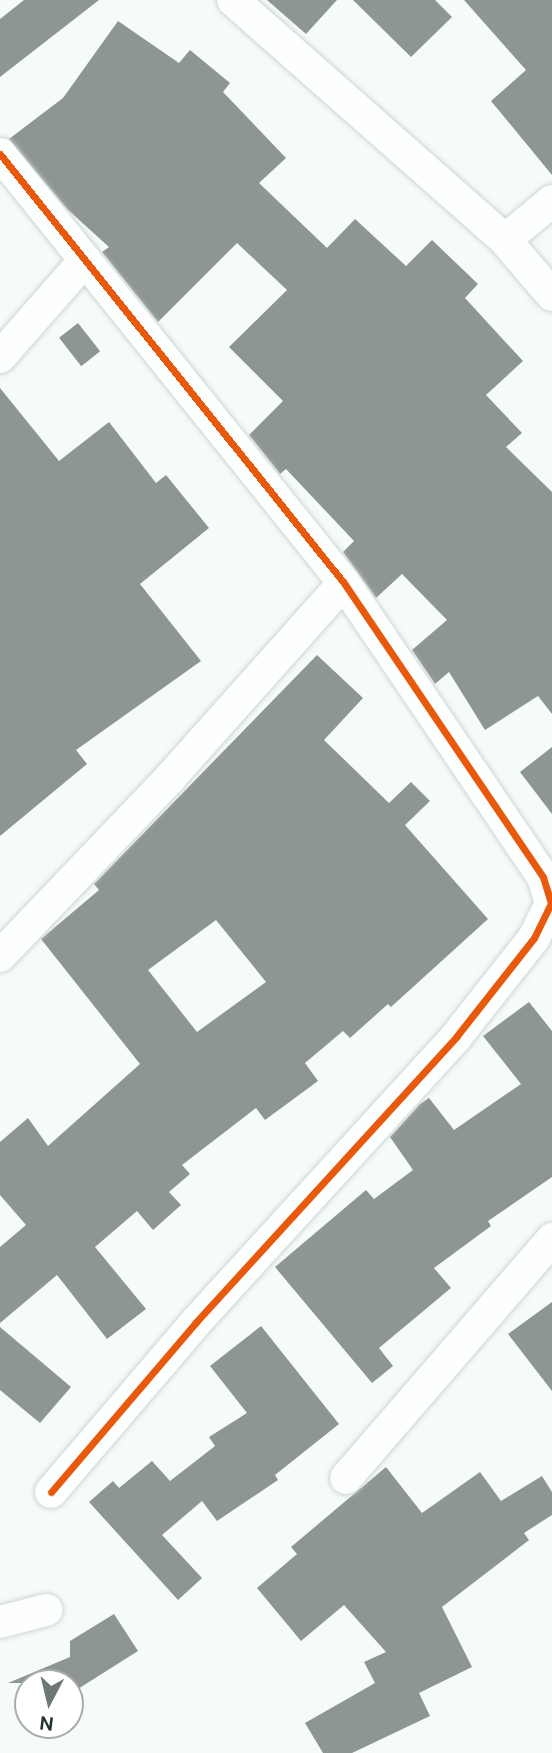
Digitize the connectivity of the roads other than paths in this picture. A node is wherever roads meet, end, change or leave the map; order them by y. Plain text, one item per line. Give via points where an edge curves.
1 (233, 0) edge
2 (0, 153) edge
3 (552, 201) edge
4 (505, 240) junction
5 (85, 260) junction
6 (552, 295) edge
7 (0, 357) edge
8 (344, 583) junction
9 (551, 906) edge
10 (0, 956) edge
11 (552, 1239) edge
12 (346, 1478) dead end
13 (51, 1492) dead end
14 (46, 1610) dead end
15 (0, 1622) edge

1 - 4 street
2 - 5 street
3 - 4 street
4 - 6 street
5 - 7 street
5 - 8 street
8 - 9 street via 543,877
8 - 10 street via 170,778
9 - 13 street via 534,938 456,1037 196,1322
11 - 12 street
14 - 15 street

